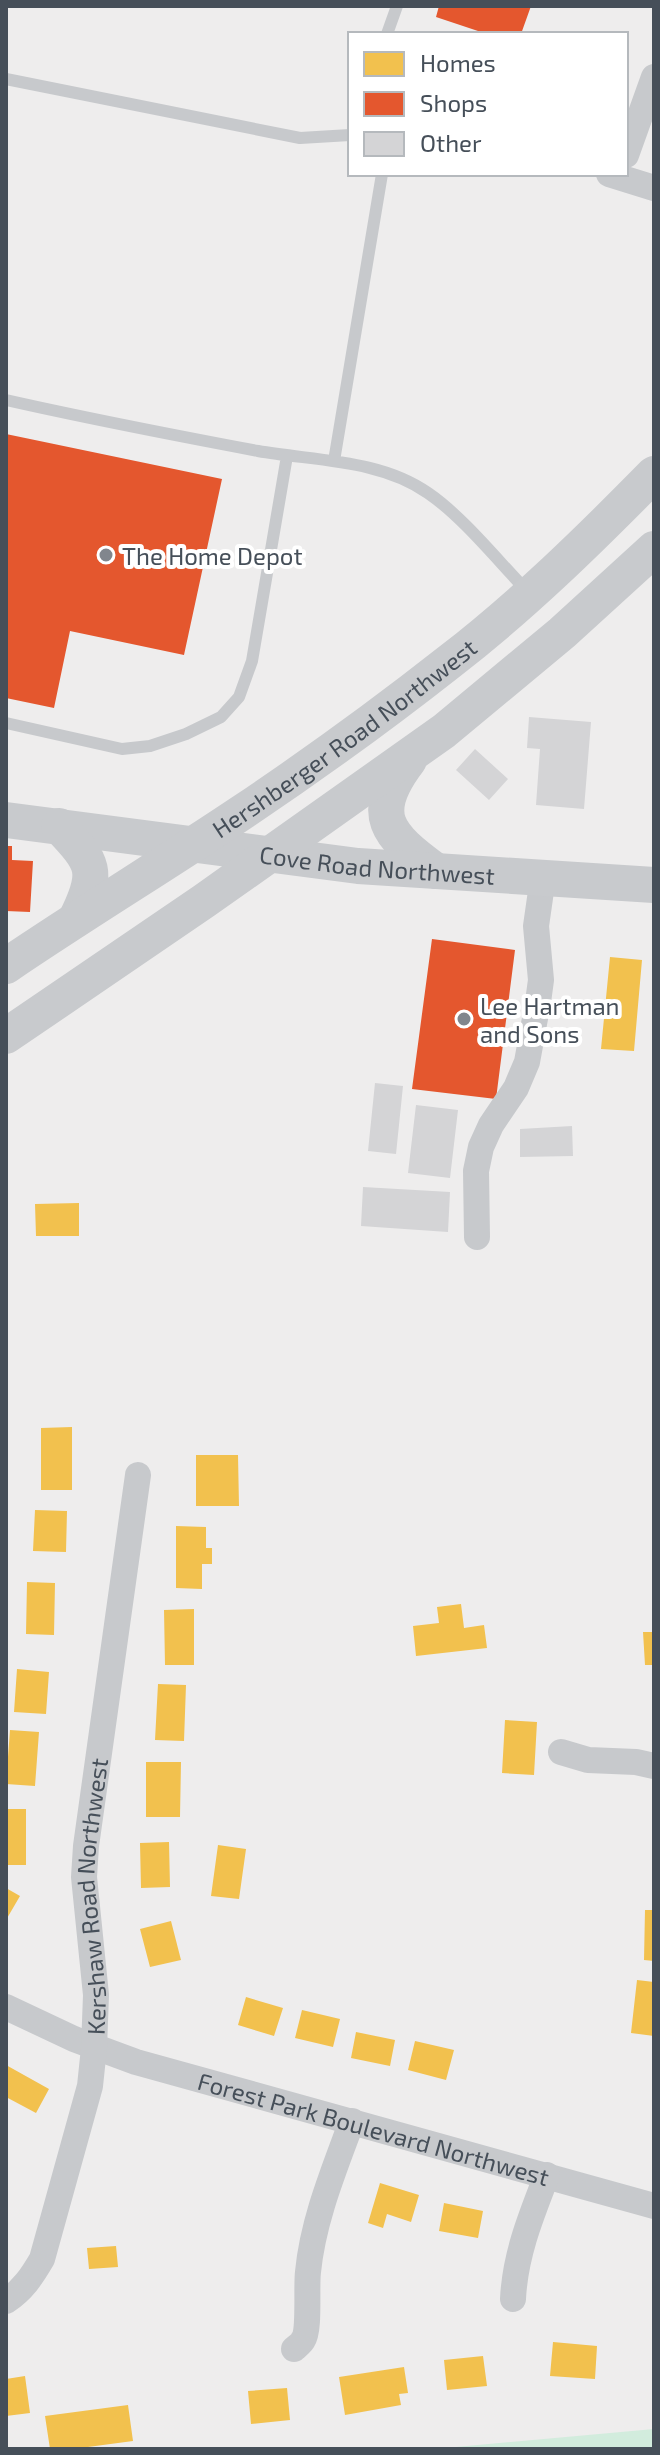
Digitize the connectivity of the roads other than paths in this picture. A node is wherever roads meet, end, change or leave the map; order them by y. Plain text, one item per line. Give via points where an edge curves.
1 (397, 6) edge
2 (388, 32) edge
3 (654, 77) edge
4 (6, 79) edge
5 (348, 135) edge
6 (628, 144) edge
7 (628, 175) edge
8 (382, 176) edge
9 (654, 188) edge
10 (6, 400) edge
11 (287, 456) junction
12 (334, 461) junction
13 (654, 474) edge
14 (654, 549) edge
15 (530, 594) junction
16 (6, 723) edge
17 (417, 750) junction
18 (6, 820) edge
19 (59, 826) junction
20 (193, 844) junction
21 (269, 854) junction
22 (436, 871) junction
23 (543, 877) junction
24 (654, 885) edge
25 (76, 919) junction
26 (6, 966) edge
27 (6, 1036) edge
28 (477, 1237) dead end
29 (138, 1475) dead end
30 (561, 1752) dead end
31 (654, 1766) edge
32 (6, 2007) edge
33 (94, 2048) junction
34 (352, 2121) junction
35 (547, 2175) junction
36 (654, 2206) edge
37 (513, 2299) dead end
38 (6, 2301) edge
39 (294, 2349) dead end

1 - 2 lane
3 - 6 street
4 - 5 lane via 300,138
7 - 9 street
8 - 12 lane
10 - 11 lane
11 - 12 lane
11 - 16 lane via 252,661 239,697 221,717 150,746 122,749
12 - 15 lane via 398,476 429,493
13 - 15 main road, Hershberger Road Northwest
14 - 17 main road via 505,683
15 - 20 main road, Hershberger Road Northwest via 345,741
17 - 21 main road
17 - 22 main road via 395,779 386,809 394,835
18 - 19 main road, Cove Road Northwest
19 - 20 main road, Cove Road Northwest
19 - 25 main road via 90,865 90,886
20 - 21 main road, Cove Road Northwest
20 - 25 main road, Hershberger Road Northwest
21 - 22 main road, Cove Road Northwest
21 - 27 main road
22 - 23 main road, Cove Road Northwest
23 - 24 main road, Cove Road Northwest
23 - 28 street via 536,926 538,1002 527,1062 481,1147
25 - 26 main road, Hershberger Road Northwest
29 - 33 street, Kershaw Road Northwest via 86,1846 84,1877 96,1995
30 - 31 street
32 - 33 street, Forest Park Boulevard Northwest
33 - 34 street, Forest Park Boulevard Northwest
33 - 38 street, Kershaw Road Northwest via 90,2086 42,2259 32,2277
34 - 35 street, Forest Park Boulevard Northwest
34 - 39 street via 321,2207 310,2256 307,2331
35 - 36 street, Forest Park Boulevard Northwest
35 - 37 street via 514,2273

